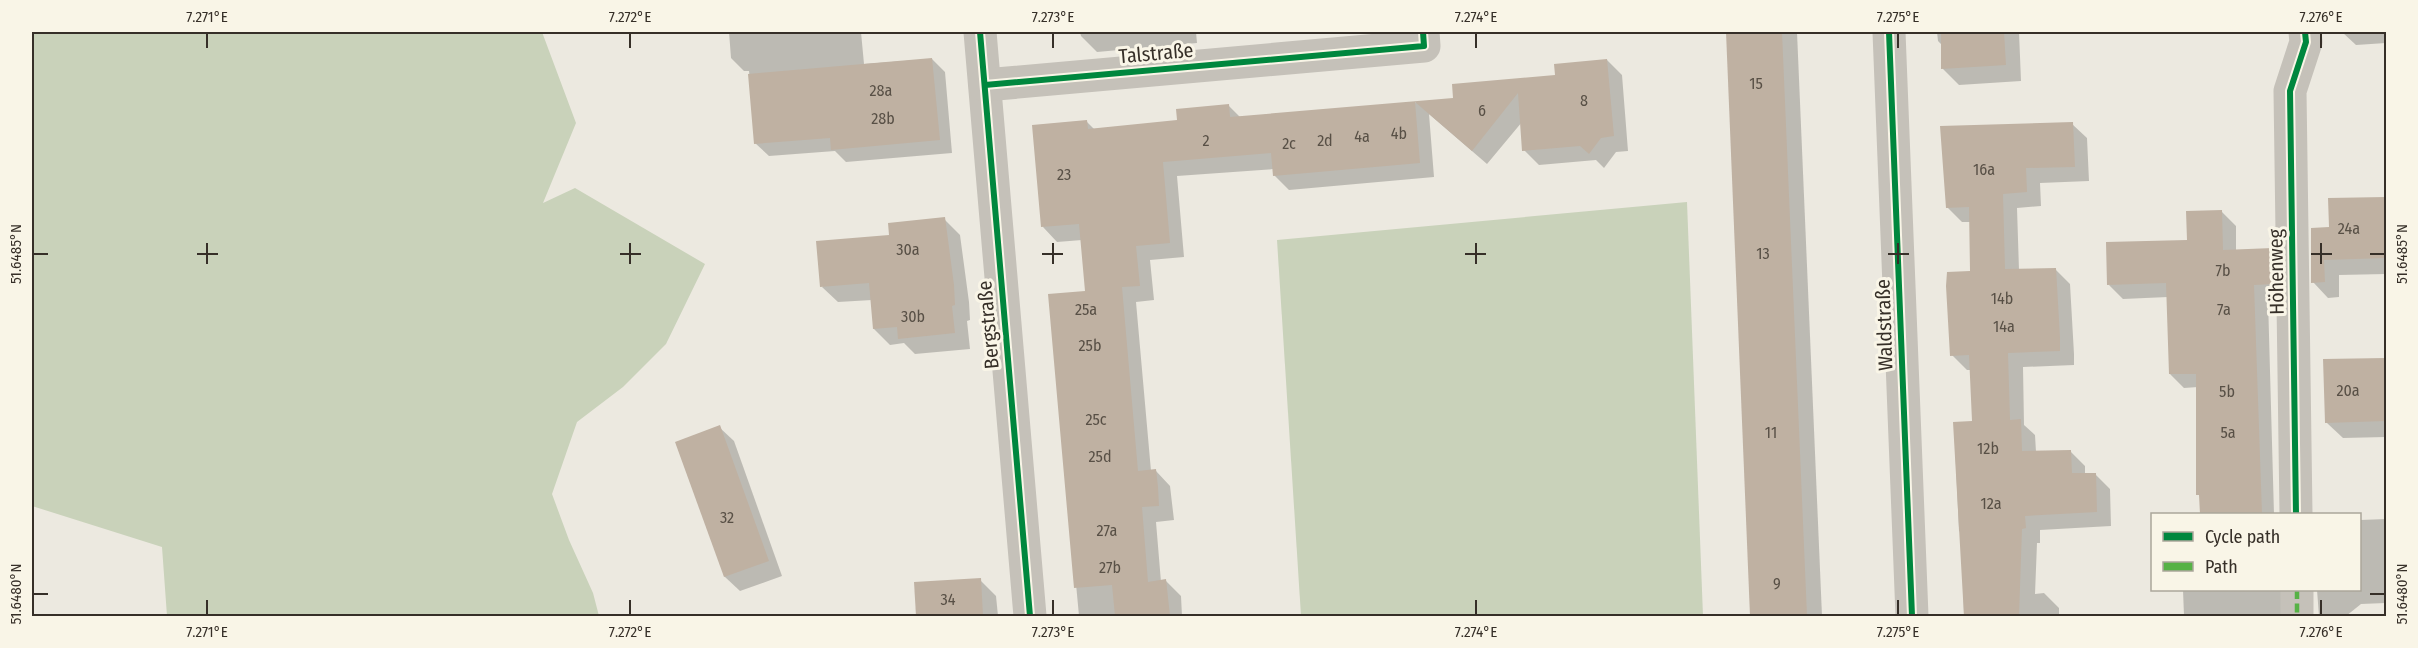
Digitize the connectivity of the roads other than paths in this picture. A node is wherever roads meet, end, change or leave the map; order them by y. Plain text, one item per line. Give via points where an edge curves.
1 (980, 32) edge
2 (1423, 32) edge
3 (1889, 32) edge
4 (2305, 32) edge
5 (985, 85) junction
6 (2296, 513) edge
7 (2297, 591) edge
8 (1030, 616) edge
9 (1912, 616) edge
10 (2297, 616) edge

1 - 5 street, Bergstraße
2 - 5 street, Talstraße via 1424,46
3 - 9 street, Waldstraße
4 - 6 street, Höhenweg via 2306,42 2290,91
5 - 8 street, Bergstraße
7 - 10 street

